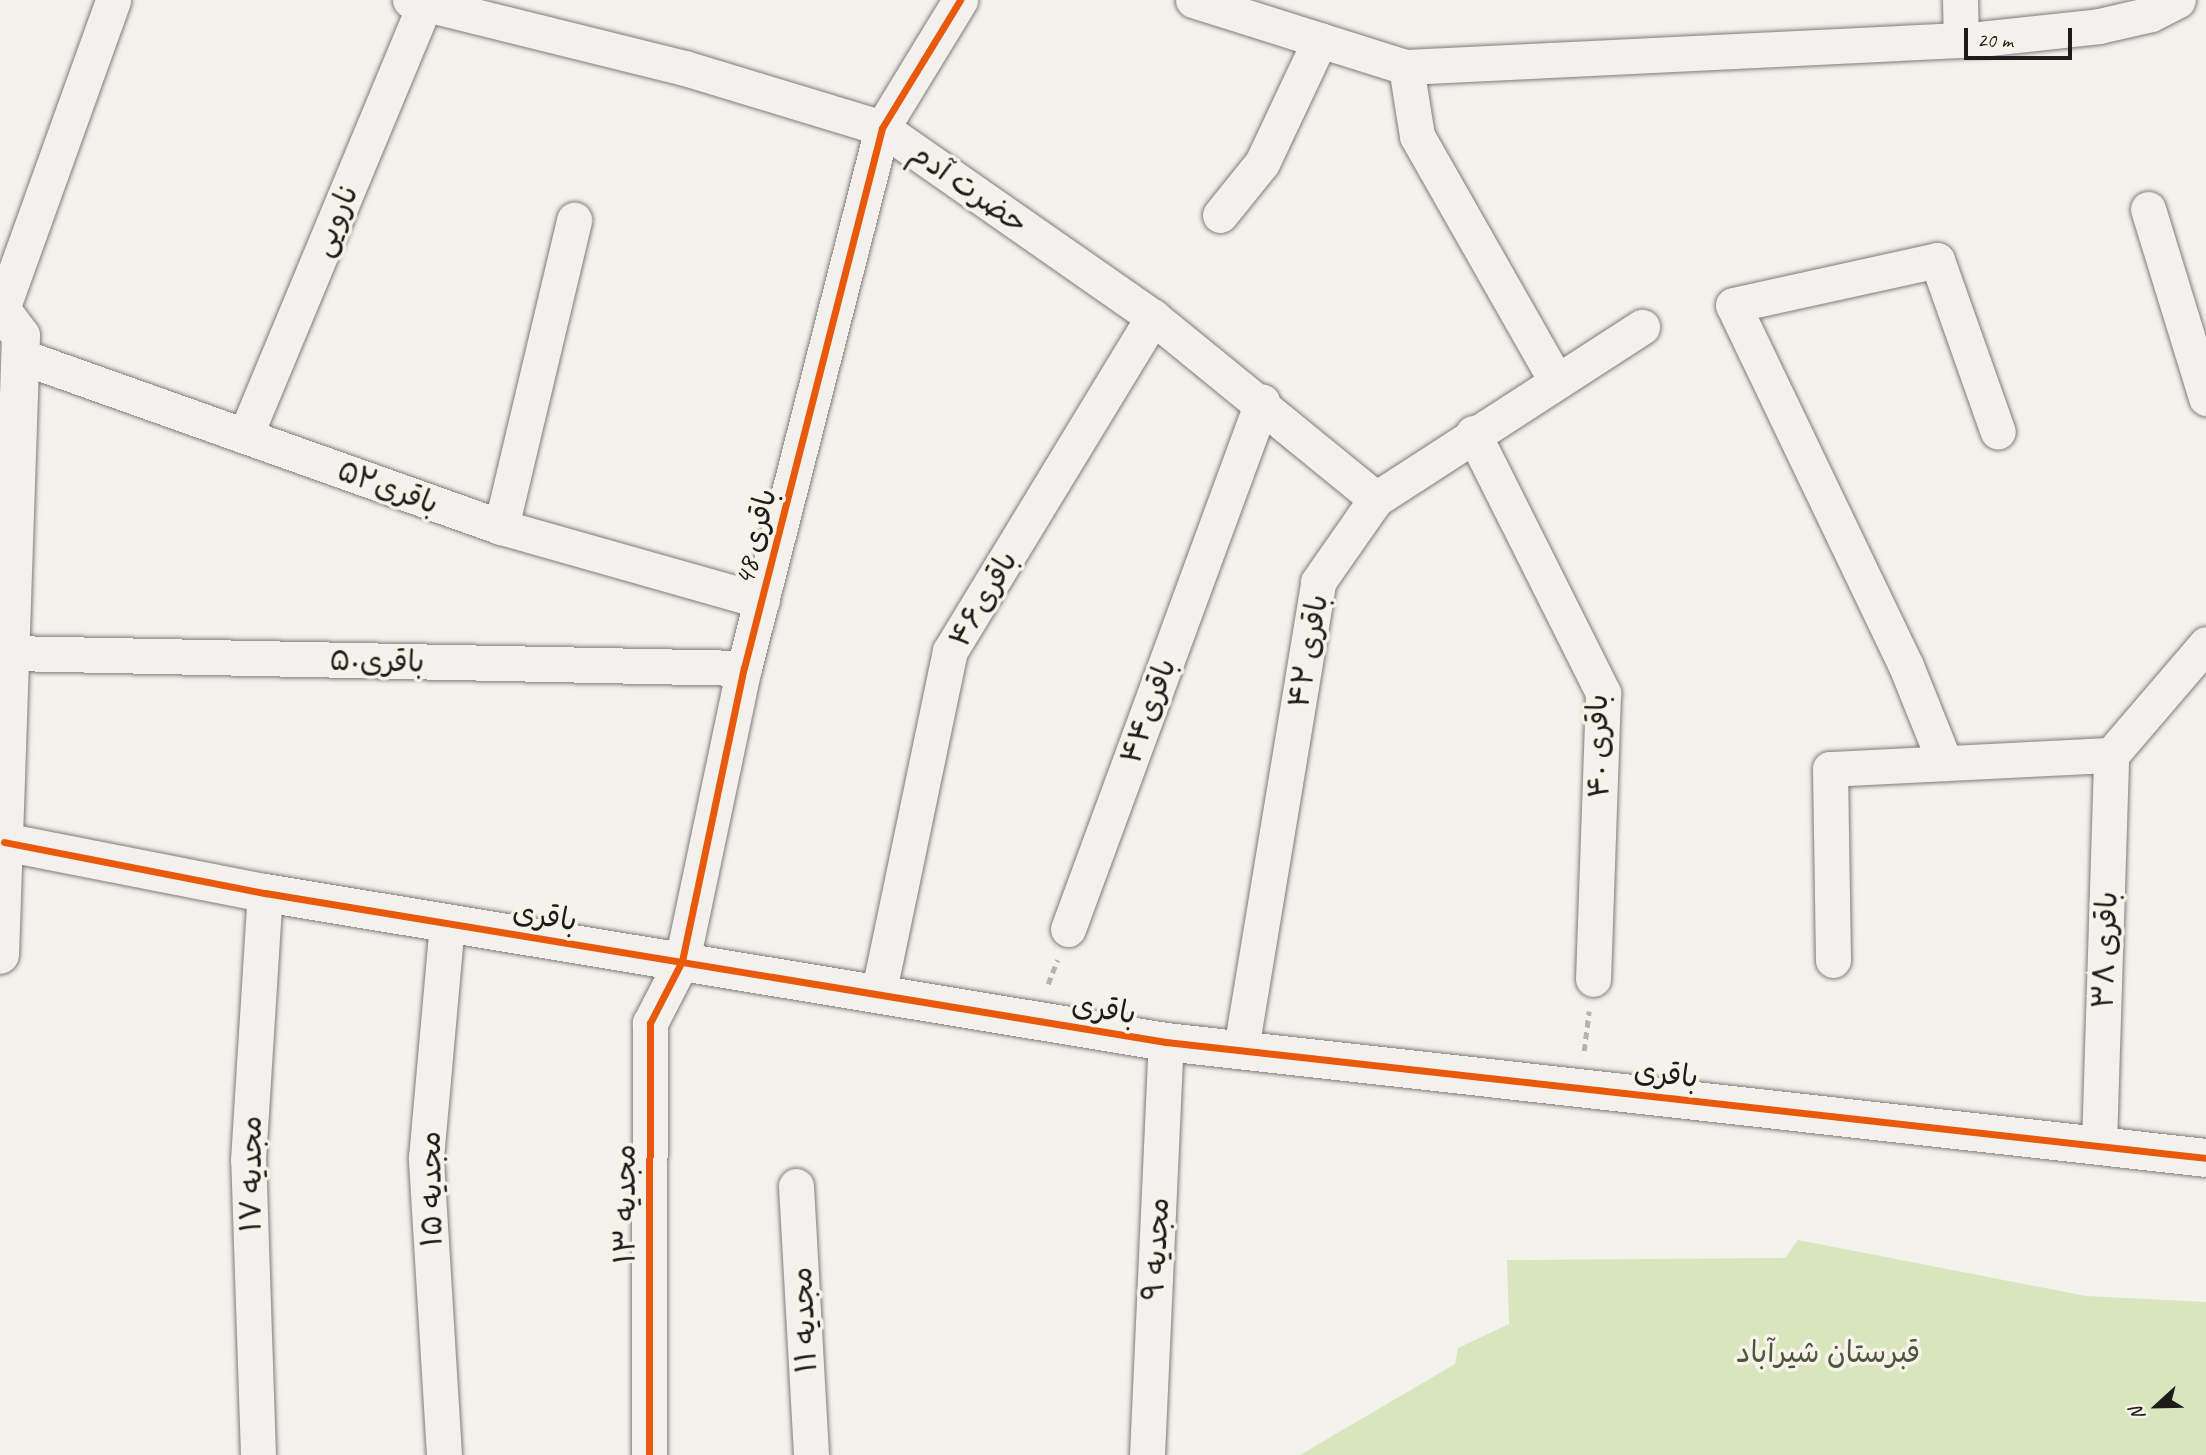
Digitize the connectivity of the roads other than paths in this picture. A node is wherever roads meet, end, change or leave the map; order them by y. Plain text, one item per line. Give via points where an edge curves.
1 (113, 0) edge
2 (960, 0) edge
3 (1193, 0) edge
4 (1960, 0) edge
5 (2178, 0) edge
6 (417, 2) edge
7 (1260, 11) edge
8 (1320, 40) junction
9 (1961, 40) junction
10 (1406, 67) junction
11 (882, 128) junction
12 (2147, 209) dead end
13 (1220, 215) dead end
14 (574, 220) dead end
15 (1, 309) edge
16 (1153, 317) junction
17 (1642, 327) dead end
18 (20, 356) junction
19 (1556, 381) junction
20 (2206, 398) edge
21 (1262, 402) junction
22 (1998, 432) dead end
23 (1473, 433) junction
24 (245, 436) junction
25 (1376, 499) junction
26 (501, 527) junction
27 (762, 601) junction
28 (2206, 644) edge
29 (10, 653) junction
30 (744, 668) junction
31 (2111, 755) junction
32 (1945, 763) junction
33 (4, 842) junction
34 (265, 893) junction
35 (447, 923) junction
36 (1068, 929) road end
37 (0, 954) edge
38 (1833, 960) dead end
39 (682, 961) junction
40 (1592, 979) road end
41 (878, 995) junction
42 (1166, 1042) junction
43 (1241, 1049) junction
44 (2099, 1144) junction
45 (2206, 1158) edge
46 (796, 1186) dead end
47 (258, 1455) edge
48 (444, 1455) edge
49 (649, 1455) edge
50 (811, 1455) edge
51 (1147, 1455) edge

1 - 15 street
2 - 11 street, باقری 48
3 - 7 street
4 - 9 street
5 - 9 street via 2151,14 2099,26
6 - 11 street, حضرت آدم via 685,68
6 - 24 street, نارویی
7 - 8 street
8 - 10 street
8 - 13 street via 1262,163
9 - 10 street
10 - 19 street via 1417,136
11 - 16 street, حضرت آدم
11 - 27 street, باقری 48
12 - 20 street
14 - 26 street
15 - 18 street via 21,336
16 - 21 street, حضرت آدم
16 - 41 street, باقری۴۶ via 950,651
17 - 19 street, باقری ۴۲
18 - 24 street, باقری۵۲
18 - 29 street
19 - 23 street, باقری ۴۲
21 - 25 street, حضرت آدم
21 - 36 street, باقری۴۴
22 - 32 street via 1937,260 1733,305 1906,666
23 - 25 street, باقری ۴۲
23 - 40 street, باقری ۴۰ via 1603,693
24 - 26 street, باقری۵۲
25 - 43 street, باقری ۴۲ via 1318,582
26 - 27 street, باقری۵۲
27 - 30 street, باقری 48
28 - 31 street
29 - 30 street, باقری۵۰
29 - 33 street
30 - 39 street, باقری 48
31 - 32 street
31 - 44 street, باقری ۳۸
32 - 38 street via 1830,769
33 - 34 street, باقری
33 - 37 street
34 - 35 street, باقری
34 - 47 street, مجدیه ۱۷ via 248,1160
35 - 39 street, باقری
35 - 48 street, مجدیه ۱۵ via 426,1158
39 - 41 street, باقری
39 - 49 street, مجدیه ۱۳ via 650,1023
41 - 42 street, باقری
42 - 43 street, باقری
42 - 51 street, مجدیه ۹
43 - 44 street, باقری
44 - 45 street, باقری
46 - 50 street, مجدیه ۱۱

